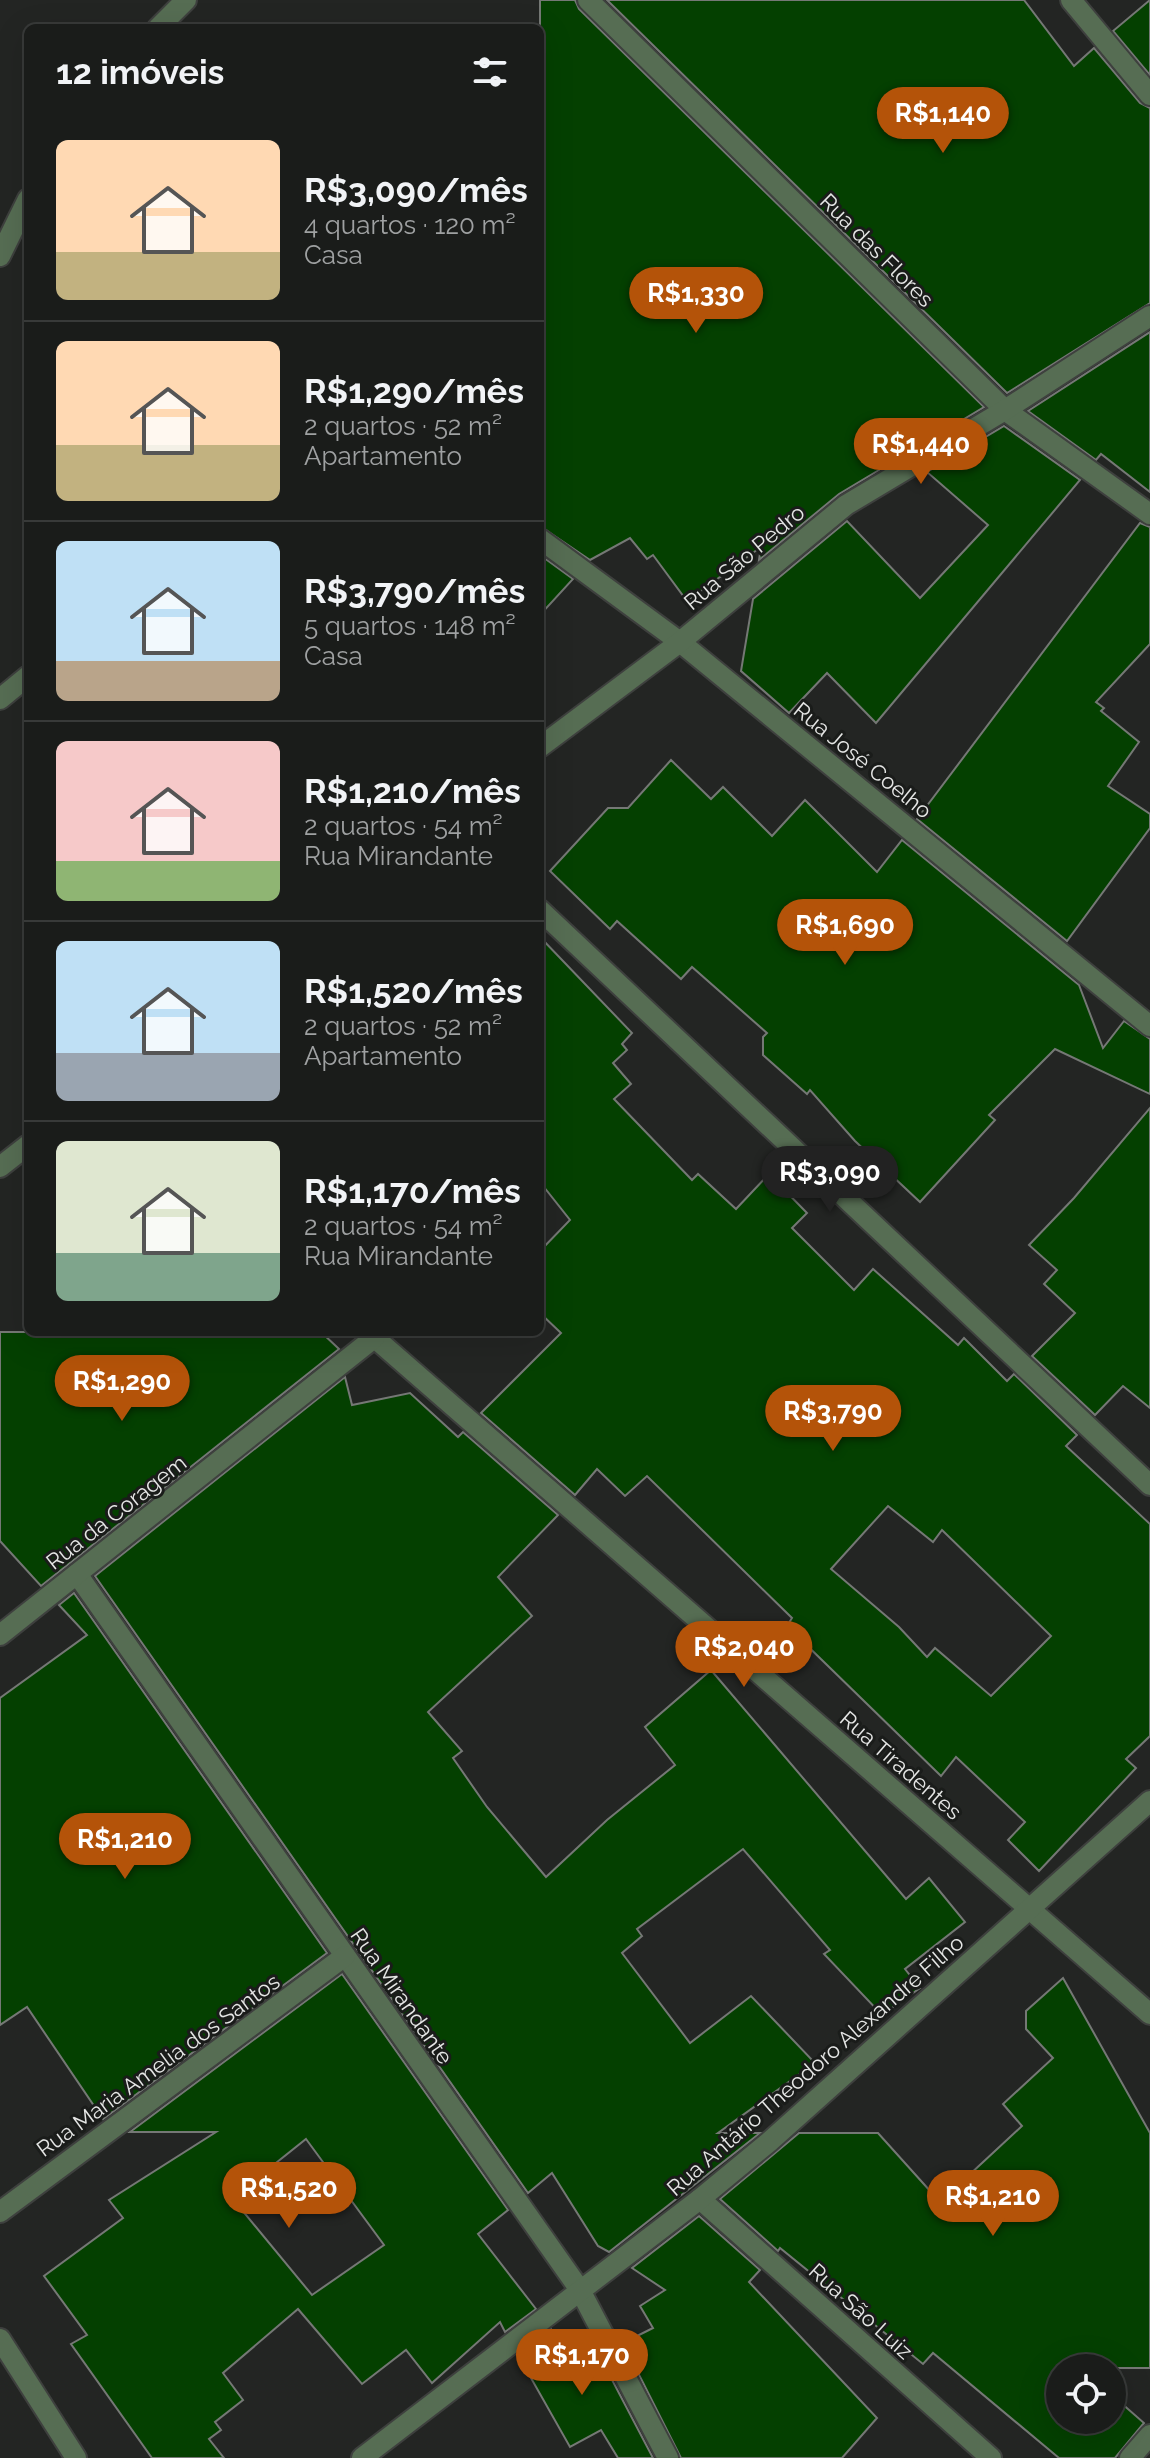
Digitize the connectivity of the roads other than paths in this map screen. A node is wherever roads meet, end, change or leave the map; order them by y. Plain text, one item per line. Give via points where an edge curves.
1 (186, 0) edge
2 (588, 0) edge
3 (1071, 0) edge
4 (162, 24) edge
5 (1150, 95) edge
6 (24, 207) edge
7 (0, 256) edge
8 (1150, 316) edge
9 (1005, 410) junction
10 (1150, 514) edge
11 (544, 542) edge
12 (680, 642) junction
13 (24, 679) edge
14 (0, 699) edge
15 (544, 744) edge
16 (544, 914) edge
17 (1150, 1026) edge
18 (24, 1148) edge
19 (0, 1167) edge
20 (370, 1336) edge
21 (372, 1336) edge
22 (1150, 1485) edge
23 (77, 1574) junction
24 (0, 1635) edge
25 (1150, 1801) edge
26 (1029, 1908) junction
27 (345, 1956) junction
28 (1150, 2014) edge
29 (700, 2199) junction
30 (0, 2212) edge
31 (580, 2290) junction
32 (0, 2339) edge
33 (1150, 2435) edge
34 (76, 2458) edge
35 (362, 2458) edge
36 (668, 2458) edge
37 (991, 2458) edge
38 (1130, 2458) edge

1 - 4 street
2 - 9 street, Rua das Flores
3 - 5 street
6 - 7 street
8 - 9 street, Rua São Pedro
9 - 10 street, Rua das Flores
9 - 12 street, Rua São Pedro via 846,505
11 - 12 street, Rua José Coelho
12 - 15 street, Rua São Pedro
12 - 17 street, Rua José Coelho
13 - 14 street
16 - 22 street
18 - 19 street
20 - 23 street, Rua da Coragem
21 - 26 street, Rua Tiradentes
23 - 24 street, Rua da Coragem
23 - 27 street, Rua Mirandante
25 - 26 street, Rua Antário Theodoro Alexandre Filho
26 - 28 street, Rua Tiradentes
26 - 29 street, Rua Antário Theodoro Alexandre Filho
27 - 30 street, Rua Maria Amelia dos Santos
27 - 31 street, Rua Mirandante
29 - 31 street, Rua Antário Theodoro Alexandre Filho
29 - 37 street, Rua São Luiz
31 - 35 street, Rua Antário Theodoro Alexandre Filho
31 - 36 street, Rua Mirandante
32 - 34 street
33 - 38 street

